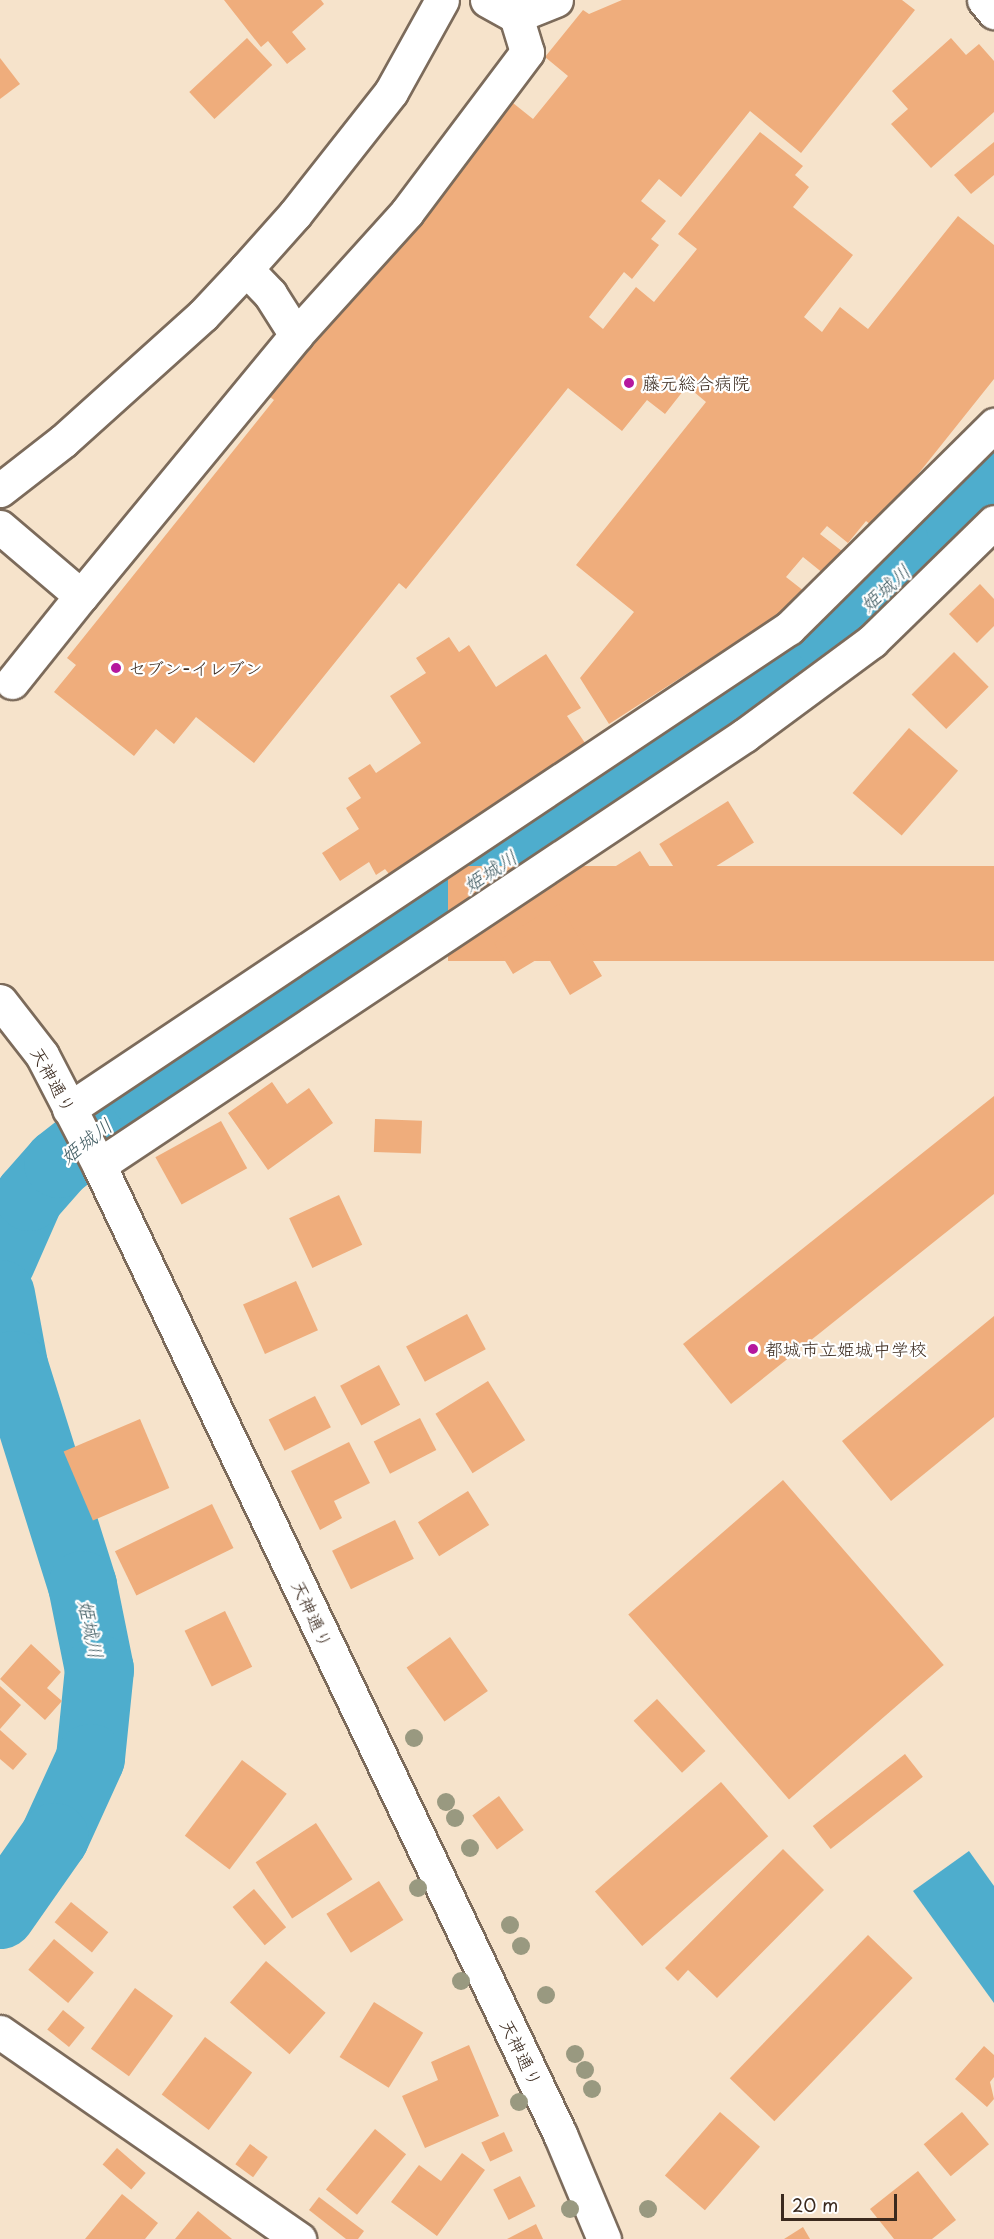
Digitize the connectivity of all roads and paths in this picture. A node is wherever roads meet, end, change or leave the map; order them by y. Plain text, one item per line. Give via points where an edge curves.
1 (442, 0) edge
2 (487, 0) edge
3 (556, 0) edge
4 (984, 0) edge
5 (994, 12) edge
6 (516, 16) junction
7 (246, 269) junction
8 (296, 335) junction
9 (994, 425) edge
10 (0, 490) edge
11 (994, 522) edge
12 (0, 527) edge
13 (81, 596) junction
14 (12, 682) dead end
15 (0, 1001) edge
16 (72, 1113) junction
17 (99, 1165) junction
18 (0, 2032) edge
19 (299, 2239) edge
20 (604, 2239) edge

1 - 7 street via 391,92 296,214
2 - 6 street
3 - 6 street
4 - 5 street
6 - 8 street via 527,52 407,212
7 - 8 street via 270,294
7 - 10 street via 203,315 81,426
8 - 13 street
9 - 16 street via 789,628
11 - 17 street via 872,642 745,735
12 - 13 street
13 - 14 street
15 - 16 street, 天神通り via 42,1055
16 - 17 street, 天神通り
17 - 20 street, 天神通り via 560,2134
18 - 19 street

